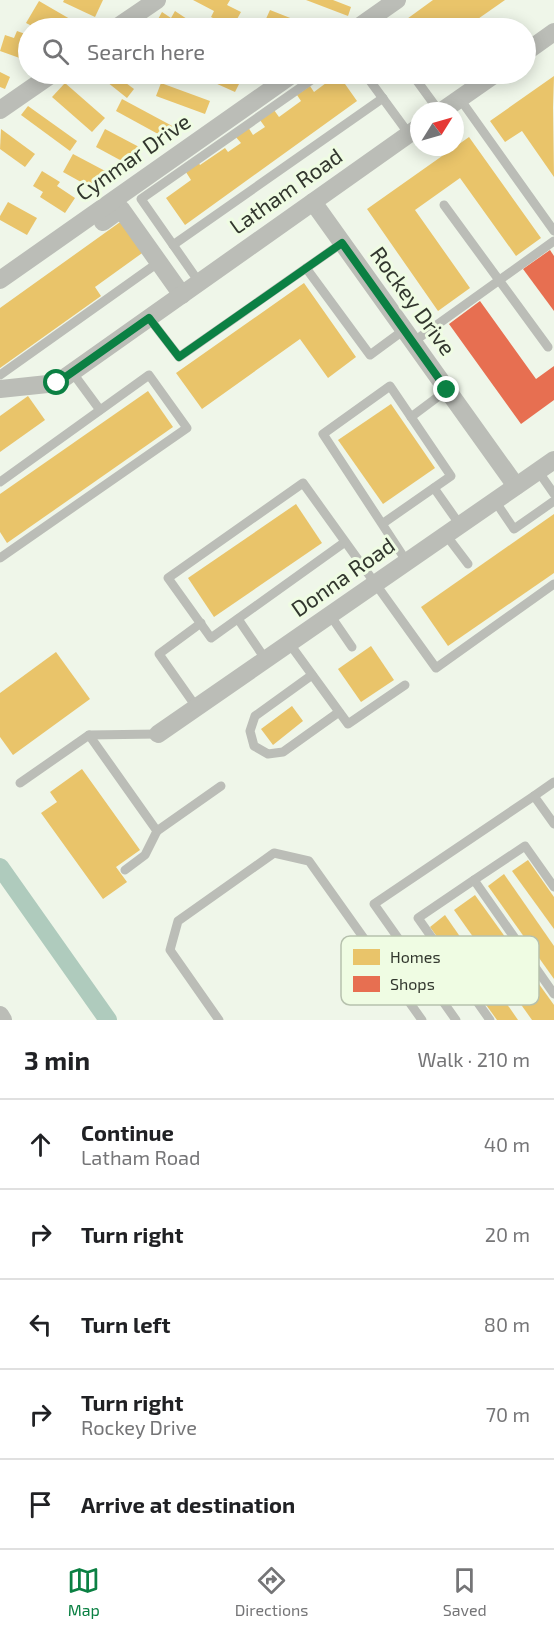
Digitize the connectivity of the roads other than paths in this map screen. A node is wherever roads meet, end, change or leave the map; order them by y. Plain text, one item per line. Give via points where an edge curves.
1 (157, 0) edge
2 (397, 0) edge
3 (131, 18) edge
4 (371, 18) edge
5 (554, 32) edge
6 (536, 44) edge
7 (38, 84) edge
8 (279, 84) edge
9 (306, 84) edge
10 (372, 84) edge
11 (420, 84) edge
12 (481, 84) edge
13 (383, 98) junction
14 (460, 99) junction
15 (433, 102) edge
16 (455, 102) edge
17 (0, 110) edge
18 (410, 126) edge
19 (410, 133) edge
20 (313, 202) junction
21 (444, 205) dead end
22 (554, 231) edge
23 (554, 241) edge
24 (342, 243) junction
25 (173, 245) junction
26 (159, 262) junction
27 (306, 268) junction
28 (0, 280) edge
29 (499, 280) junction
30 (199, 282) junction
31 (0, 293) edge
32 (182, 295) junction
33 (149, 318) junction
34 (409, 336) junction
35 (548, 347) dead end
36 (72, 372) junction
37 (0, 385) edge
38 (447, 390) junction
39 (100, 410) junction
40 (411, 417) junction
41 (554, 460) edge
42 (538, 471) junction
43 (0, 482) edge
44 (516, 486) junction
45 (434, 488) junction
46 (554, 494) edge
47 (495, 501) junction
48 (554, 501) edge
49 (382, 524) junction
50 (453, 530) junction
51 (345, 542) junction
52 (2, 554) edge
53 (407, 562) junction
54 (468, 564) dead end
55 (375, 584) junction
56 (554, 584) edge
57 (330, 615) junction
58 (238, 619) junction
59 (201, 623) junction
60 (290, 643) junction
61 (352, 647) dead end
62 (266, 660) junction
63 (312, 675) junction
64 (405, 685) dead end
65 (197, 708) junction
66 (339, 712) junction
67 (158, 734) joint
68 (89, 735) junction
69 (554, 782) edge
70 (20, 783) dead end
71 (221, 786) dead end
72 (534, 796) junction
73 (554, 824) edge
74 (157, 831) junction
75 (125, 870) dead end
76 (474, 880) junction
77 (554, 887) edge
78 (362, 936) edge
79 (397, 936) edge
80 (431, 936) edge
81 (513, 936) edge
82 (539, 973) edge
83 (554, 994) edge
84 (411, 1005) edge
85 (445, 1005) edge
86 (479, 1005) edge
87 (0, 1015) edge
88 (3, 1020) edge
89 (219, 1020) edge
90 (422, 1020) edge
91 (456, 1020) edge
92 (490, 1020) edge

1 - 3 street
2 - 4 street
5 - 6 street
7 - 17 street
8 - 28 street, Cynmar Drive
9 - 25 lane via 141,199
10 - 13 lane
11 - 15 lane
12 - 14 street
13 - 18 lane
13 - 25 lane
14 - 16 street
14 - 22 lane
19 - 20 street, Latham Road
20 - 24 street, Rockey Drive
20 - 30 street, Latham Road
21 - 29 lane
23 - 29 lane
24 - 27 lane
24 - 34 street, Rockey Drive
25 - 30 lane
26 - 31 street via 121,209
26 - 32 street
26 - 37 lane
27 - 33 lane via 179,357
27 - 34 lane via 370,355
29 - 34 lane
29 - 35 lane
30 - 32 street, Latham Road
32 - 33 street, Latham Road
33 - 36 street, Latham Road
34 - 38 street, Rockey Drive
36 - 37 street, Latham Road via 57,383
36 - 39 lane
38 - 40 lane
38 - 44 street, Rockey Drive
39 - 43 lane
39 - 52 lane via 149,375 187,428
40 - 45 lane via 451,476
40 - 49 lane via 390,386 323,434
41 - 42 street, Donna Road
42 - 44 street, Donna Road
42 - 46 lane
44 - 47 street, Donna Road
45 - 49 lane
45 - 50 lane
47 - 48 lane via 514,528
47 - 50 street, Donna Road
49 - 53 lane
50 - 53 street, Donna Road
50 - 54 lane
51 - 55 lane
51 - 58 lane
51 - 59 lane via 303,483 168,578
53 - 55 street, Donna Road
55 - 56 lane via 436,668
55 - 57 street, Donna Road
57 - 60 street, Donna Road
57 - 61 lane
58 - 59 lane via 211,638
58 - 62 lane
59 - 65 lane via 159,654
60 - 62 street, Donna Road
60 - 63 lane
62 - 65 street, Donna Road
63 - 66 lane
63 - 66 lane via 255,716 250,731 254,746 268,754 283,752
64 - 66 lane via 348,724
65 - 67 street, Donna Road
67 - 68 lane
68 - 70 lane
68 - 74 lane
69 - 72 lane
71 - 74 lane
72 - 73 lane
72 - 79 lane via 374,904
74 - 75 lane via 146,855
76 - 77 lane via 525,846
76 - 80 lane via 418,918
76 - 81 lane
78 - 89 lane via 309,861 274,853 178,921 170,950
82 - 83 lane
84 - 90 lane
85 - 91 lane
86 - 92 lane
87 - 88 street

